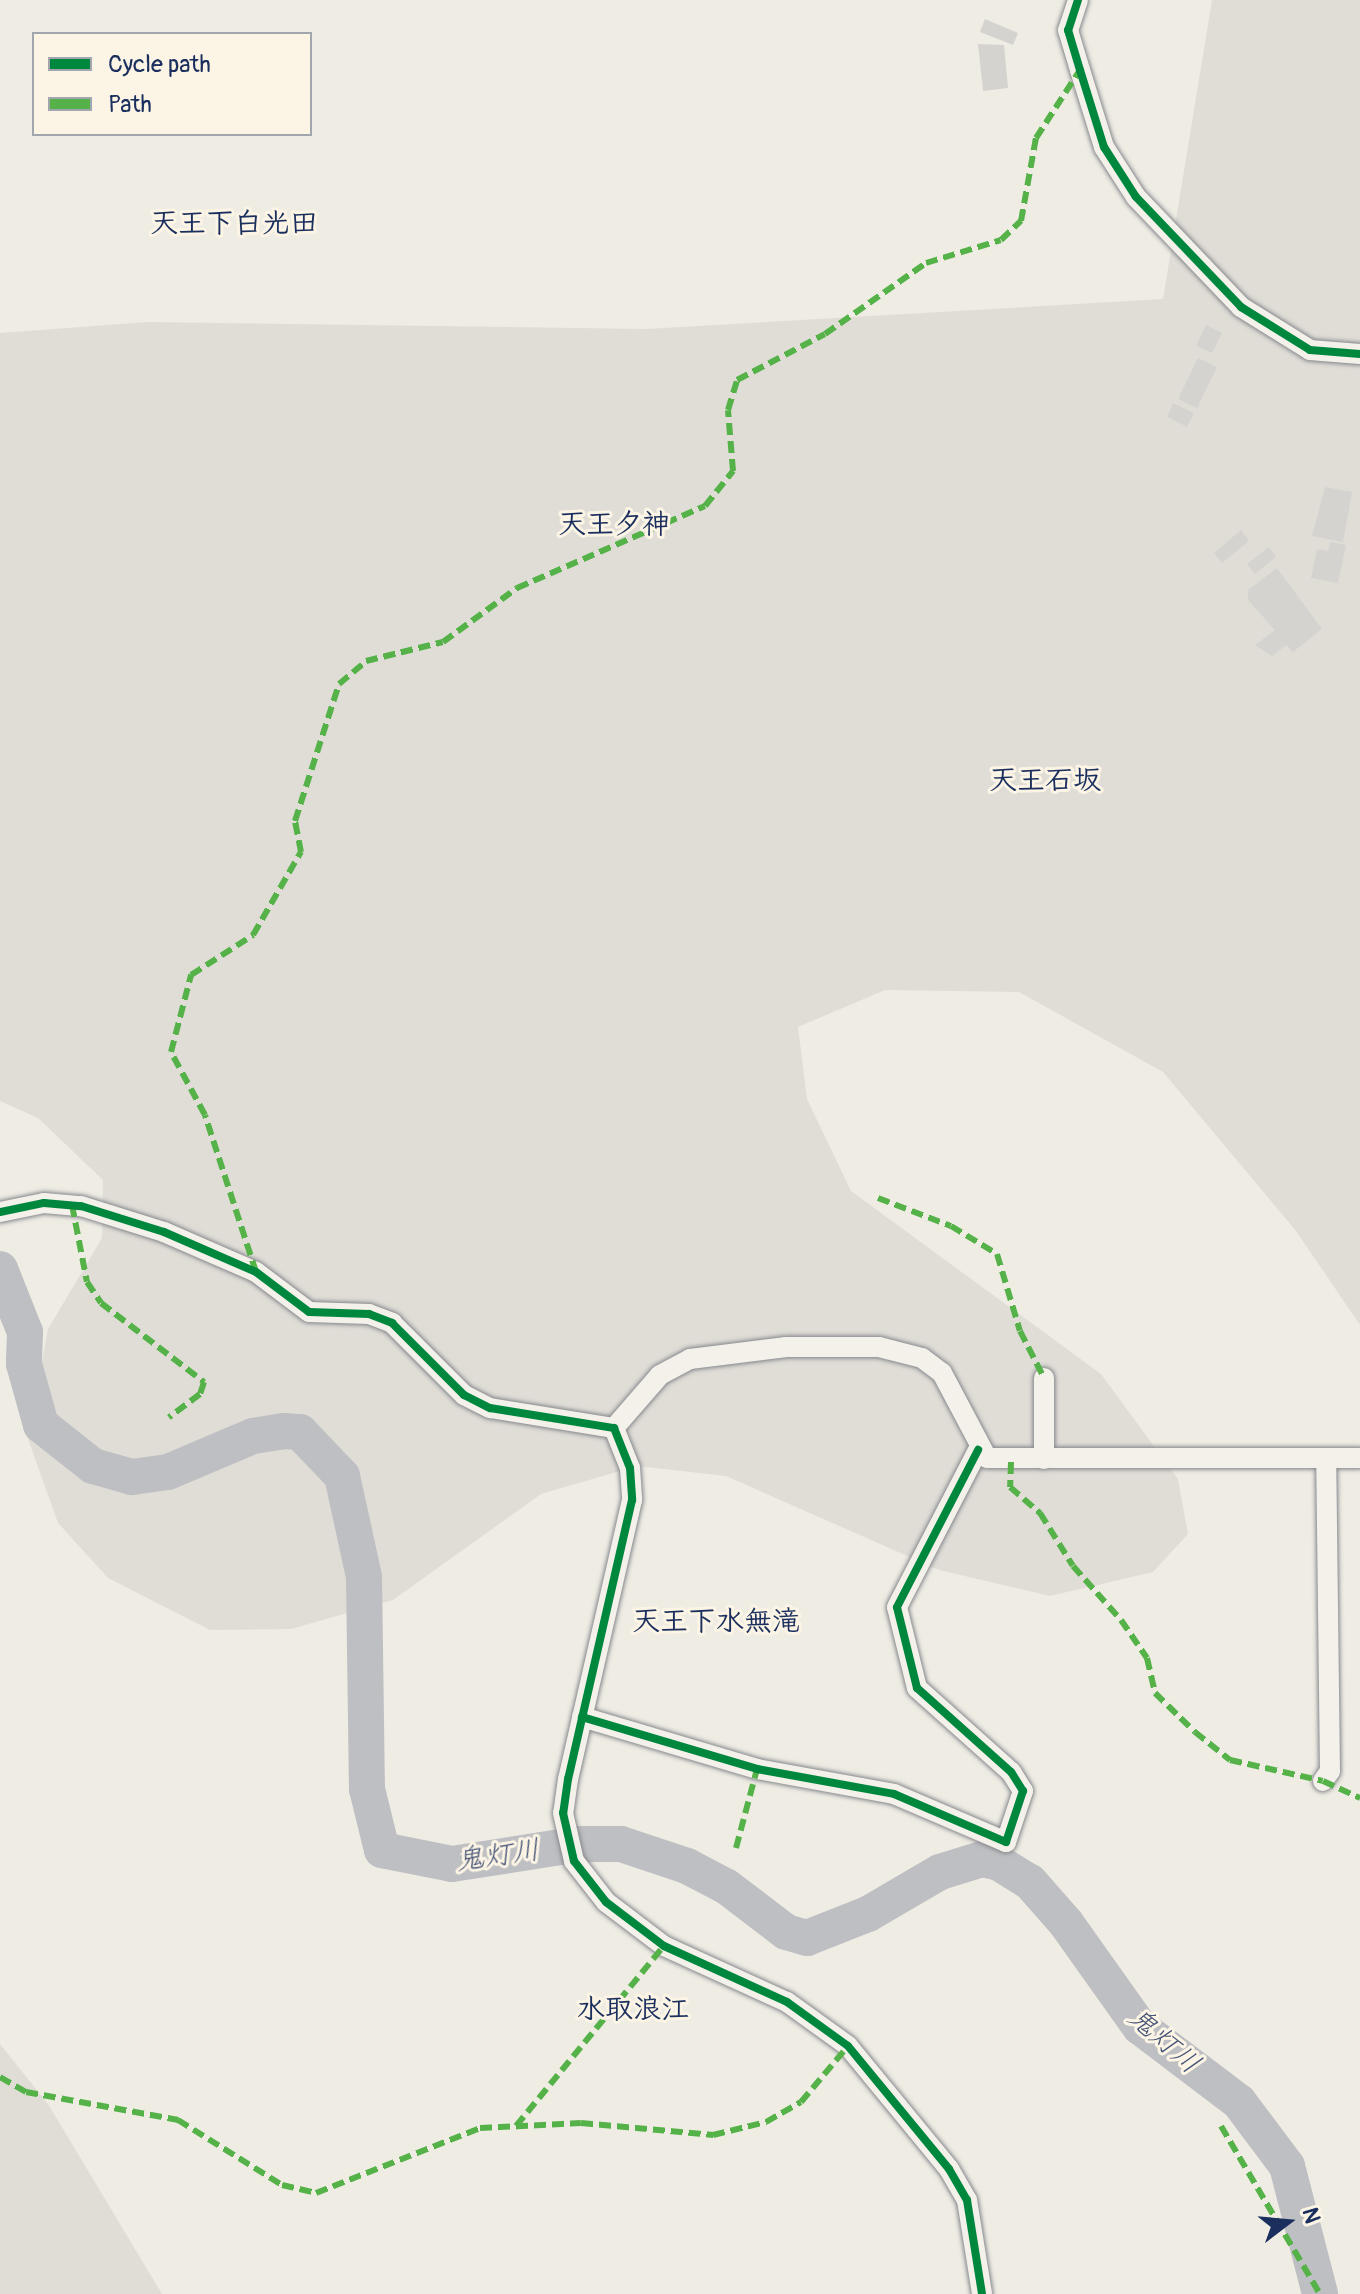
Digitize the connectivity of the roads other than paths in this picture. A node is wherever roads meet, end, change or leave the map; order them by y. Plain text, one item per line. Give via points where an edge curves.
1 (1078, 0) edge
2 (1360, 354) edge
3 (0, 1212) edge
4 (1044, 1378) dead end
5 (614, 1428) junction
6 (978, 1450) junction
7 (1326, 1458) junction
8 (1360, 1458) edge
9 (1044, 1459) junction
10 (582, 1717) junction
11 (1323, 1781) dead end
12 (982, 2294) edge

1 - 2 street via 1068,30 1104,147 1136,197 1241,307 1310,350
3 - 5 street via 44,1203 81,1206 164,1232 256,1272 309,1312 369,1314 392,1323 464,1395 490,1408
4 - 9 street
5 - 6 street via 660,1375 690,1359 786,1347 879,1347 922,1358 942,1373 962,1404
5 - 10 street via 630,1468 632,1500
6 - 9 street via 1011,1462
6 - 10 street via 897,1607 917,1688 1011,1772 1023,1791 1006,1842 894,1794 757,1769
7 - 8 street
7 - 9 street
7 - 11 street via 1330,1771
10 - 12 street via 563,1813 574,1861 606,1902 664,1946 787,2002 848,2046 949,2169 967,2200

